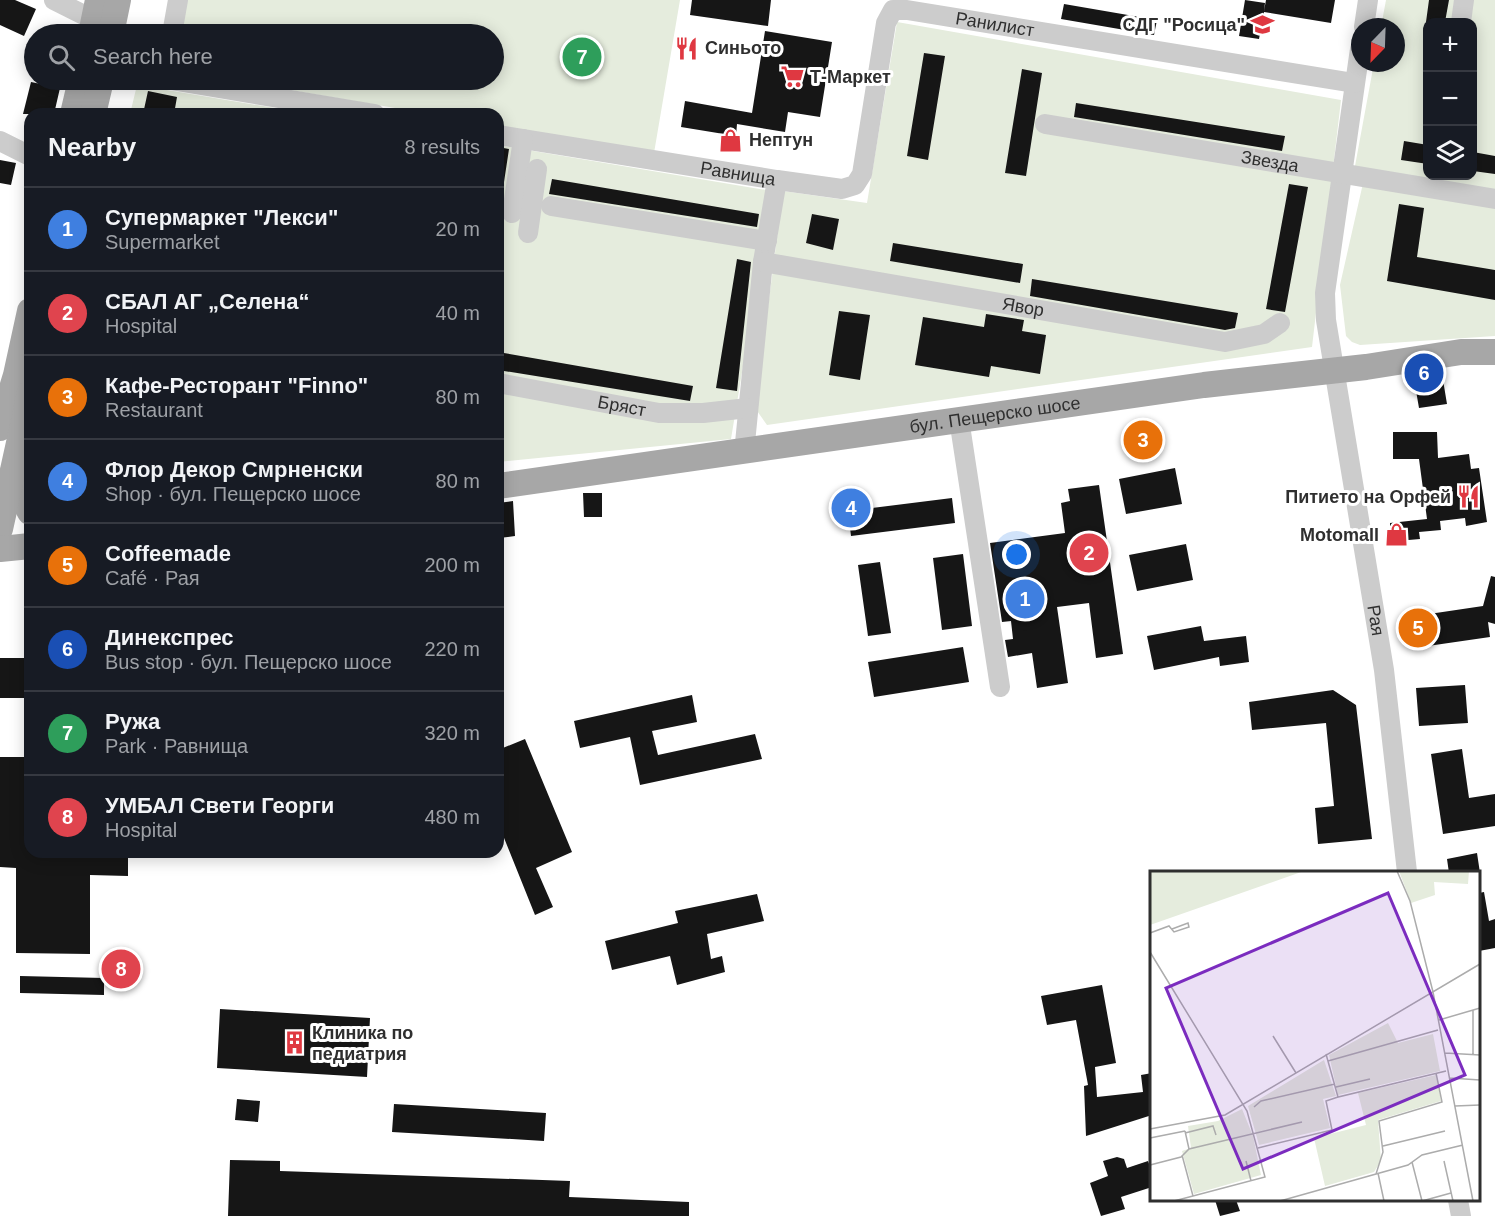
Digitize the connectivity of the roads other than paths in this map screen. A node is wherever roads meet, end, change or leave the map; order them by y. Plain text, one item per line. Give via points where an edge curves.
1 (54, 0) edge
2 (118, 0) edge
3 (178, 0) edge
4 (1368, 0) edge
5 (1464, 0) edge
6 (1365, 18) edge
7 (1462, 18) edge
8 (98, 22) edge
9 (174, 24) edge
10 (1356, 72) edge
11 (1354, 83) junction
12 (79, 90) edge
13 (99, 90) edge
14 (231, 90) edge
15 (74, 108) edge
16 (94, 108) edge
17 (339, 108) edge
18 (1045, 124) dead end
19 (504, 136) edge
20 (523, 139) junction
21 (0, 141) edge
22 (24, 153) edge
23 (537, 169) dead end
24 (1344, 174) junction
25 (777, 180) junction
26 (1495, 199) edge
27 (551, 206) dead end
28 (519, 208) junction
29 (528, 233) dead end
30 (767, 241) junction
31 (763, 262) junction
32 (1280, 323) dead end
33 (24, 339) edge
34 (1495, 352) edge
35 (1337, 369) junction
36 (15, 380) edge
37 (504, 384) edge
38 (748, 408) junction
39 (959, 419) junction
40 (0, 428) edge
41 (744, 453) junction
42 (13, 470) junction
43 (504, 485) edge
44 (24, 501) edge
45 (0, 530) edge
46 (24, 547) edge
47 (0, 549) edge
48 (1000, 687) dead end
49 (1407, 871) edge
50 (1458, 1201) edge
51 (1461, 1216) edge

1 - 8 street
2 - 8 main road
3 - 9 street
4 - 6 street
5 - 7 street
10 - 11 street
11 - 24 street
11 - 25 street, Ранилист via 893,10 886,23 862,174 855,185 842,189
12 - 15 main road
13 - 16 main road
14 - 17 street
18 - 24 street, Звезда
19 - 20 street, Равнища
20 - 25 street, Равнища
20 - 28 street
21 - 22 street
23 - 28 street
24 - 26 street, Звезда
24 - 35 street via 1325,292 1326,320
25 - 30 street, Равнища
27 - 30 street
28 - 29 street
30 - 31 street, Равнища
31 - 32 street, Явор via 1225,342 1264,334
31 - 38 street, Равнища
33 - 36 main road
34 - 35 main road, бул. Пещерско шосе via 1461,352
35 - 39 main road, бул. Пещерско шосе
35 - 49 street, Рая via 1384,670
36 - 40 main road
36 - 42 main road
37 - 38 street, Бряст via 659,413
38 - 41 street, Равнища
39 - 41 main road, бул. Пещерско шосе
39 - 48 street
41 - 43 main road, бул. Пещерско шосе
42 - 44 main road
42 - 45 main road
46 - 47 main road
50 - 51 street

